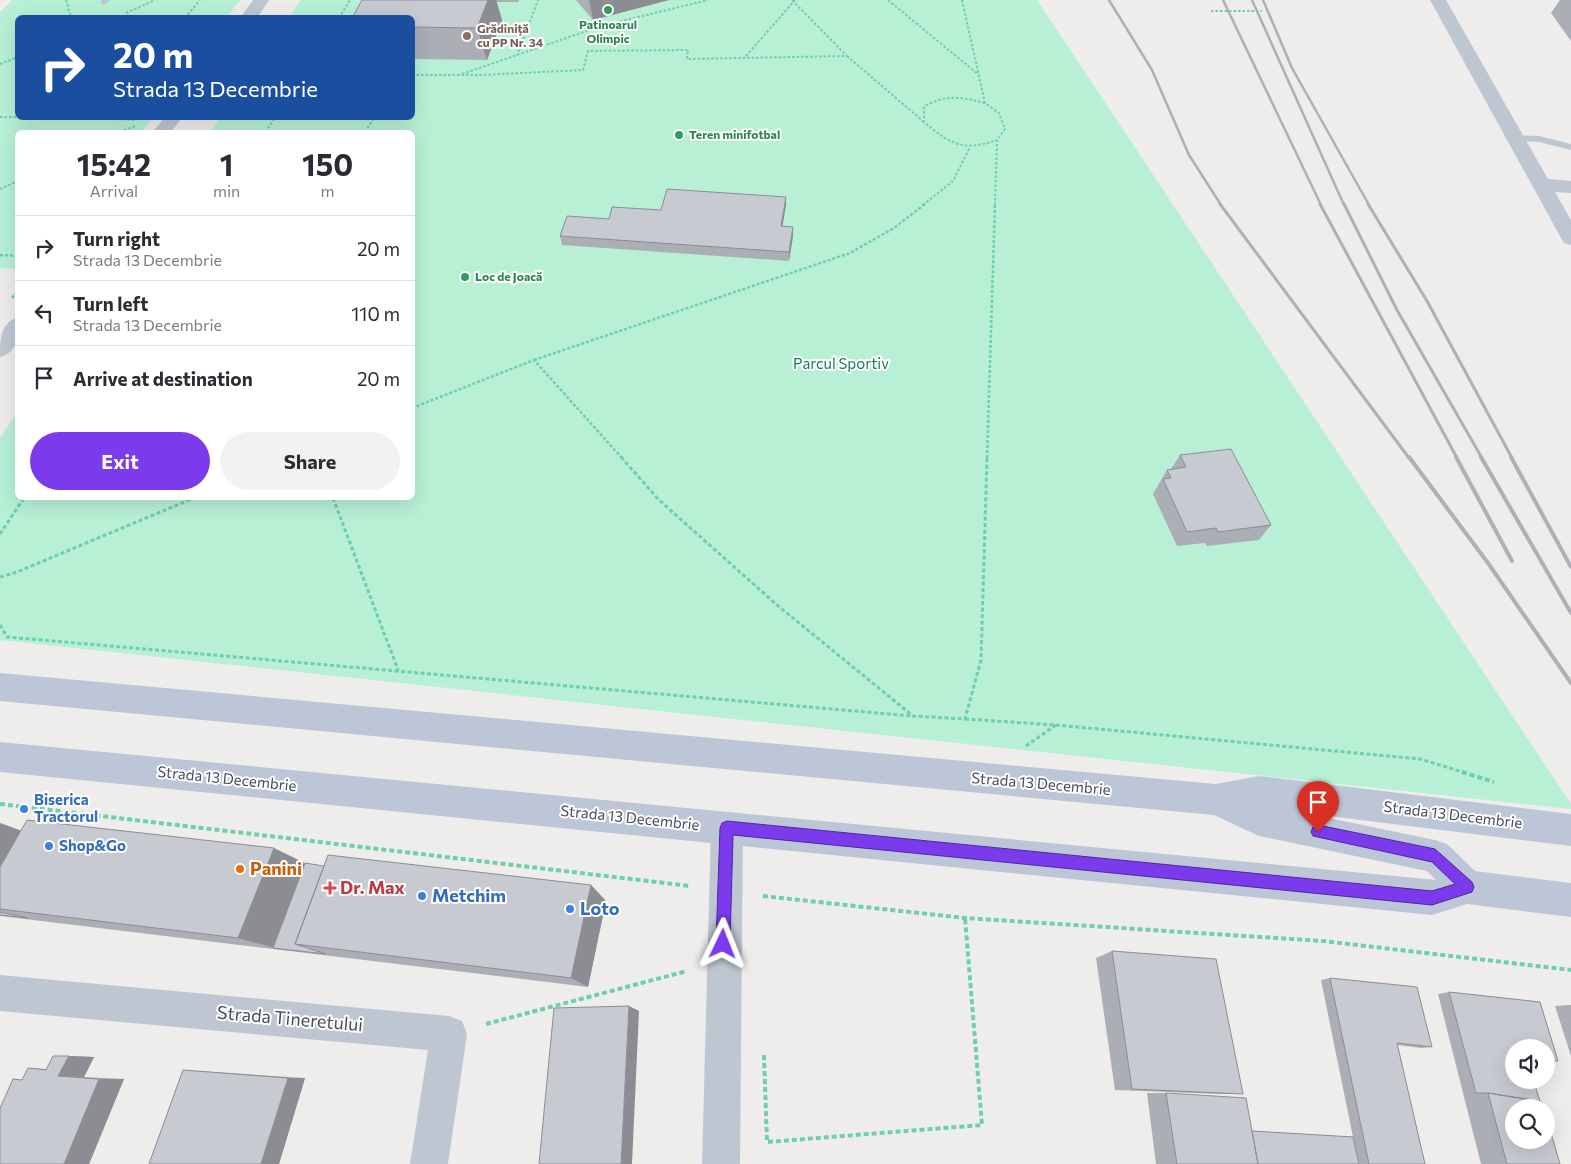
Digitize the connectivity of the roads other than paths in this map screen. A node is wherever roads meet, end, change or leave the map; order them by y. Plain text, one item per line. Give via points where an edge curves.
1 (261, 0) edge
2 (1438, 0) edge
3 (250, 15) edge
4 (171, 120) edge
5 (164, 130) edge
6 (1515, 138) junction
7 (1571, 147) edge
8 (1541, 185) junction
9 (1571, 187) edge
10 (1571, 238) edge
11 (15, 330) edge
12 (0, 349) edge
13 (0, 687) edge
14 (0, 757) edge
15 (1216, 800) junction
16 (727, 828) junction
17 (1571, 830) edge
18 (1468, 887) junction
19 (1571, 900) edge
20 (0, 993) edge
21 (429, 1164) edge
22 (721, 1164) edge

1 - 3 street
2 - 6 street
4 - 5 street
6 - 7 lane via 1540,139
6 - 8 street
8 - 9 street
8 - 10 street
11 - 12 street
13 - 15 main road, Strada 13 Decembrie
14 - 16 main road, Strada 13 Decembrie
15 - 17 main road, Strada 13 Decembrie via 1259,792
15 - 18 main road, Strada 13 Decembrie via 1260,820 1435,856
16 - 18 main road, Strada 13 Decembrie via 1432,898
16 - 22 street via 722,962
18 - 19 main road, Strada 13 Decembrie
20 - 21 street, Strada Tineretului via 449,1034

